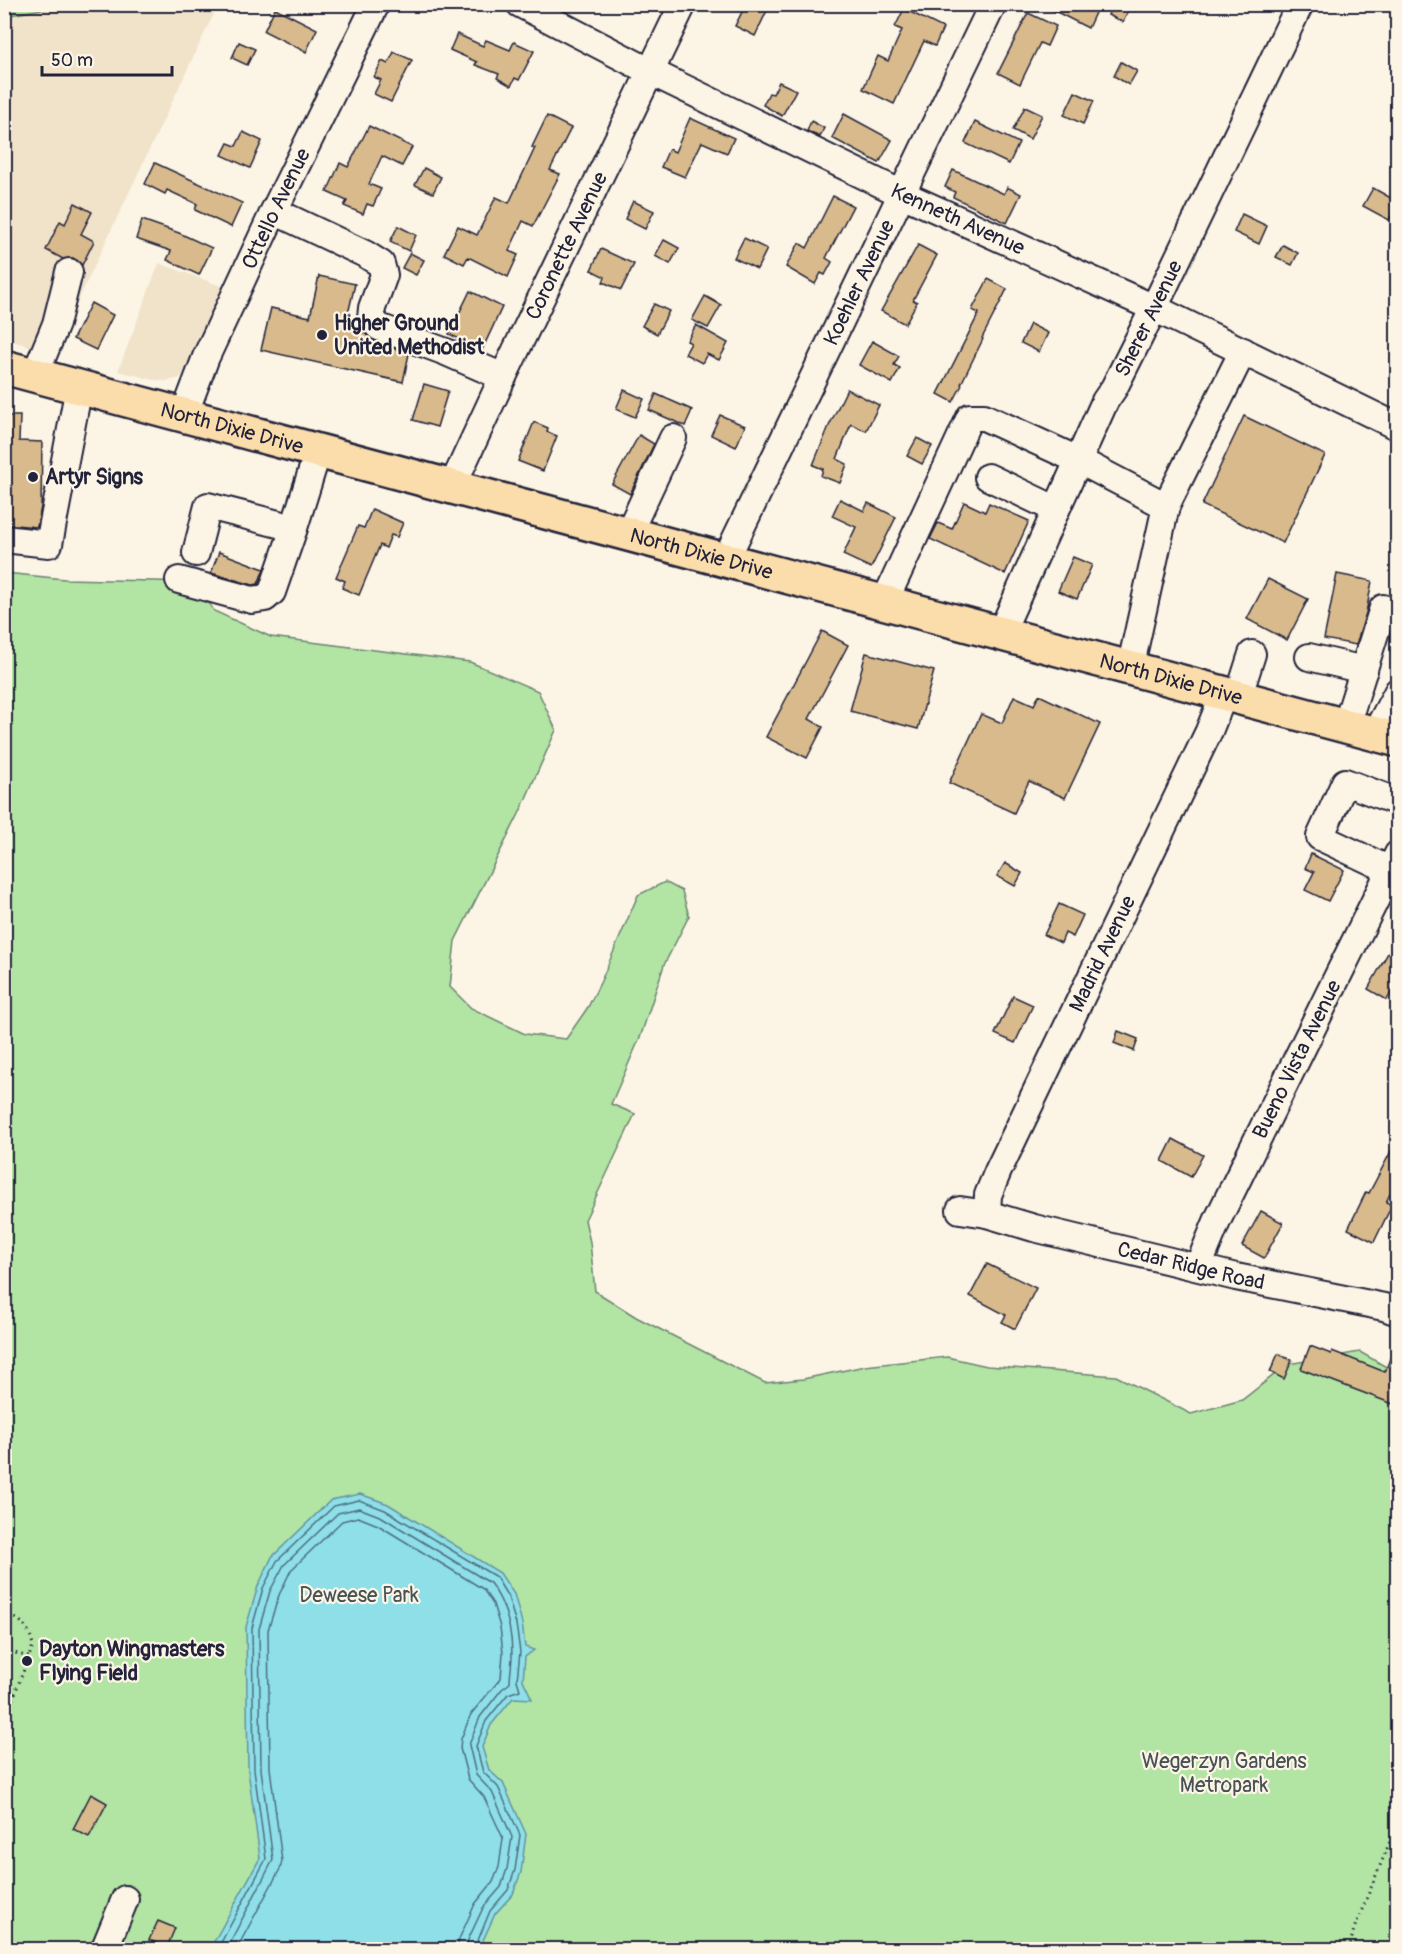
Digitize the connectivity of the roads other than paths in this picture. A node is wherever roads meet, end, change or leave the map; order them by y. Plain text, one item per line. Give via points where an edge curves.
1 (376, 4) edge
2 (520, 4) edge
3 (683, 4) edge
4 (993, 4) edge
5 (1300, 4) edge
6 (651, 72) junction
7 (902, 194) junction
8 (274, 211) junction
9 (69, 272) dead end
10 (1154, 308) junction
11 (1243, 351) junction
12 (20, 371) edge
13 (503, 377) junction
14 (80, 387) junction
15 (184, 416) junction
16 (1398, 427) edge
17 (673, 438) dead end
18 (318, 451) junction
19 (1078, 460) junction
20 (988, 477) dead end
21 (452, 487) junction
22 (1166, 506) junction
23 (1055, 509) junction
24 (294, 528) junction
25 (628, 534) junction
26 (4, 539) edge
27 (196, 553) dead end
28 (725, 561) junction
29 (179, 580) dead end
30 (884, 603) junction
31 (1383, 608) dead end
32 (1000, 634) junction
33 (1252, 654) dead end
34 (1309, 657) dead end
35 (1130, 669) junction
36 (1364, 670) junction
37 (1398, 691) edge
38 (1231, 696) junction
39 (1373, 733) edge
40 (1398, 802) edge
41 (1394, 862) edge
42 (960, 1210) dead end
43 (987, 1214) junction
44 (1198, 1267) junction
45 (1398, 1312) edge
46 (125, 1899) dead end
47 (104, 1950) edge

1 - 8 street, Ottello Avenue
2 - 6 street, Kenneth Avenue
3 - 6 street, Coronette Avenue
4 - 7 street, Koehler Avenue
5 - 10 street, Sherer Avenue
6 - 7 street, Kenneth Avenue
6 - 13 street, Coronette Avenue
7 - 10 street, Kenneth Avenue
7 - 28 street, Koehler Avenue
8 - 13 street via 381,264 384,274 371,318 380,327
8 - 15 street, Ottello Avenue via 206,357
9 - 12 street via 56,324
10 - 11 street, Kenneth Avenue
10 - 19 street, Sherer Avenue
11 - 16 street, Kenneth Avenue
11 - 22 street
12 - 14 main road, North Dixie Drive
13 - 21 street, Coronette Avenue
14 - 15 main road, North Dixie Drive
14 - 26 street via 49,544
15 - 18 main road, North Dixie Drive
17 - 25 street
18 - 21 main road, North Dixie Drive
18 - 24 street
19 - 22 street
19 - 23 street, Sherer Avenue
19 - 30 street via 984,417 970,417
20 - 23 street
21 - 25 main road, North Dixie Drive
22 - 35 street
23 - 32 street, Sherer Avenue
24 - 27 street via 208,506
24 - 29 street via 272,592 265,598 252,600
25 - 28 main road, North Dixie Drive
28 - 30 main road, North Dixie Drive
30 - 32 main road, North Dixie Drive
31 - 36 street
32 - 35 main road, North Dixie Drive
33 - 38 street, Madrid Avenue
34 - 36 street
35 - 38 main road, North Dixie Drive
36 - 39 street
37 - 39 street
38 - 39 main road, North Dixie Drive
38 - 43 street, Madrid Avenue via 1209,731 998,1171 988,1195
40 - 41 street via 1345,782 1320,837
41 - 44 street, Bueno Vista Avenue
42 - 43 street, Cedar Ridge Road
43 - 44 street, Cedar Ridge Road
44 - 45 street, Cedar Ridge Road
46 - 47 street

